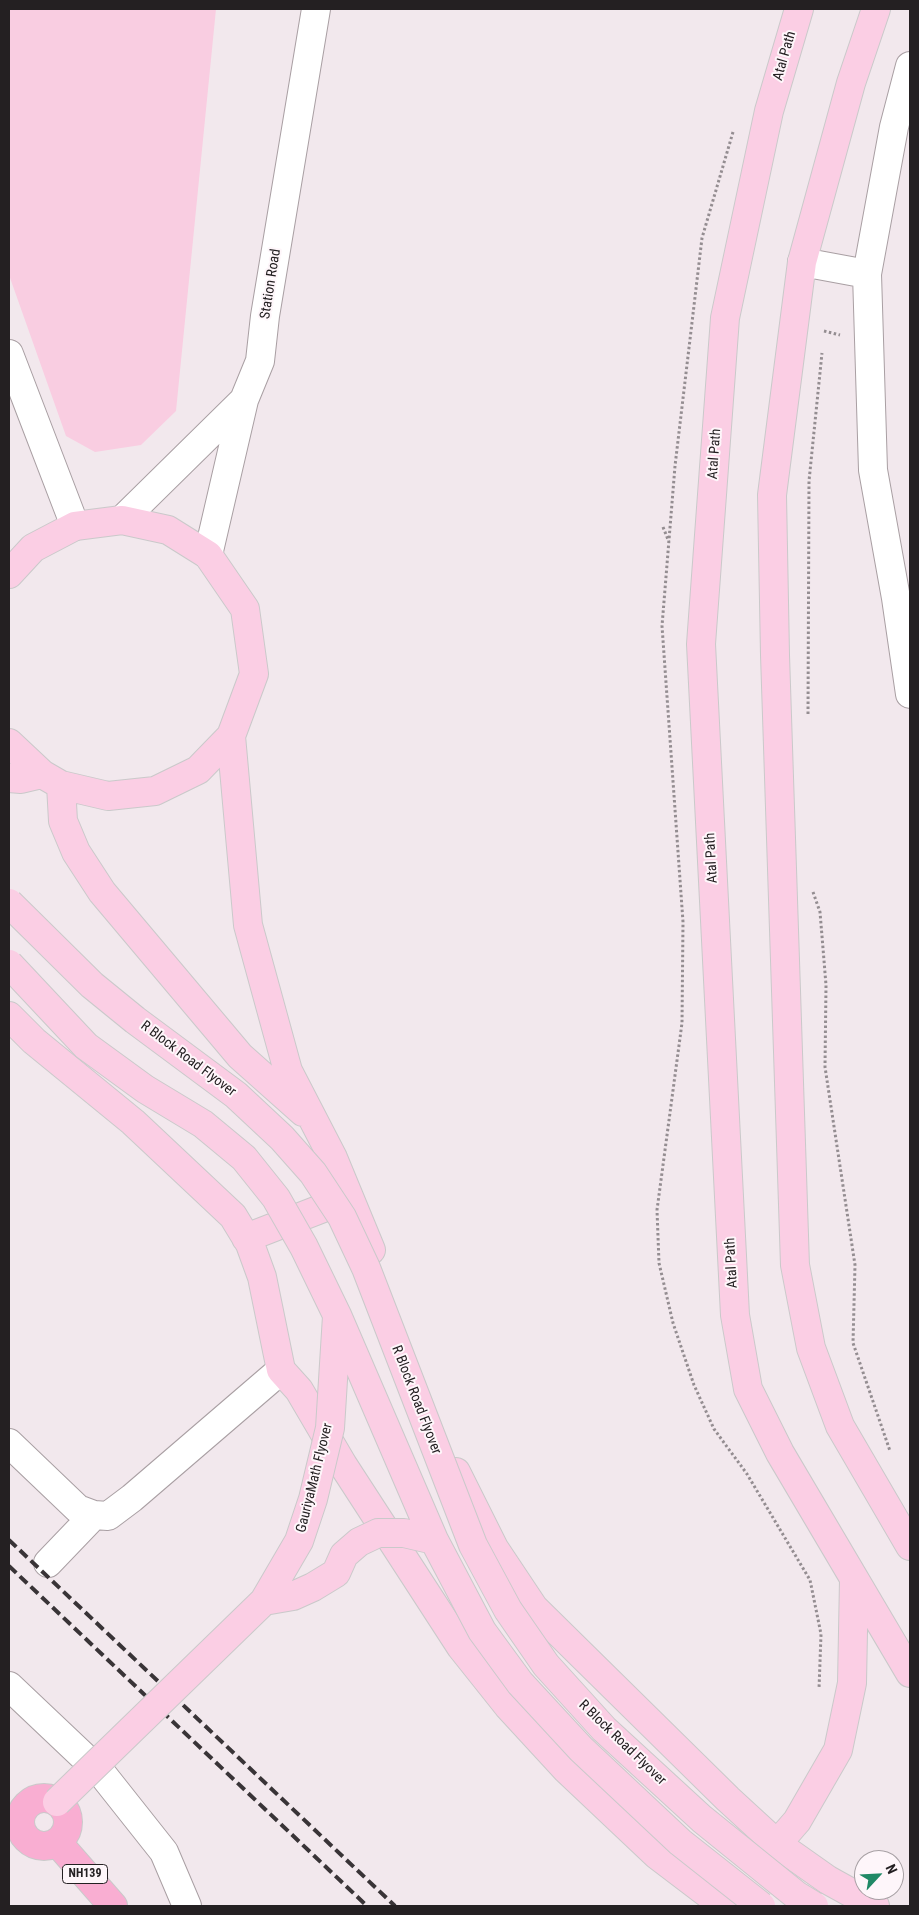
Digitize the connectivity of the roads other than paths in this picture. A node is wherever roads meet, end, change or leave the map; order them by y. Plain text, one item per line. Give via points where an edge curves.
1 (316, 9) edge
2 (799, 9) edge
3 (876, 9) edge
4 (910, 66) edge
5 (802, 262) junction
6 (867, 274) junction
7 (9, 354) edge
8 (244, 400) junction
9 (122, 520) junction
10 (75, 526) junction
11 (208, 555) junction
12 (9, 574) edge
13 (910, 694) edge
14 (231, 736) junction
15 (9, 743) edge
16 (9, 778) edge
17 (52, 780) junction
18 (9, 903) edge
19 (9, 964) edge
20 (9, 1016) edge
21 (313, 1120) junction
22 (349, 1198) junction
23 (246, 1238) junction
24 (337, 1315) junction
25 (281, 1370) junction
26 (9, 1443) edge
27 (94, 1515) junction
28 (434, 1540) junction
29 (910, 1546) edge
30 (48, 1563) dead end
31 (854, 1580) junction
32 (264, 1601) junction
33 (910, 1673) edge
34 (9, 1686) edge
35 (678, 1750) junction
36 (57, 1802) junction
37 (16, 1804) edge
38 (615, 1816) junction
39 (57, 1842) junction
40 (777, 1844) junction
41 (113, 1906) edge
42 (187, 1906) edge
43 (724, 1906) edge
44 (761, 1906) edge
45 (814, 1906) edge
46 (875, 1906) edge

1 - 8 street, Station Road via 260,361
2 - 31 main road, Atal Path via 769,111 725,318 701,644 735,1315 748,1389 780,1453
3 - 5 main road via 851,83
4 - 6 street via 894,127
5 - 6 street
5 - 29 main road via 772,496 783,959 795,1265 811,1348 840,1426
6 - 13 street via 873,470 900,617
7 - 10 street
8 - 9 street
8 - 11 street, Station Road
9 - 10 main road
9 - 11 main road via 168,530
10 - 12 main road via 33,548
11 - 14 main road via 245,609 254,674
14 - 17 main road via 198,770 155,791 108,796
14 - 21 main road via 248,926 288,1071
15 - 17 main road
16 - 17 main road
17 - 21 main road via 63,821 76,852 102,892 240,1056
18 - 45 main road, R Block Road Flyover, bridge via 92,985 236,1095 313,1172 342,1217 366,1268 473,1545 514,1618 546,1665 604,1729 702,1819
19 - 24 main road, bridge via 86,1046 145,1090 203,1124 244,1158 276,1198
20 - 23 main road via 34,1041 133,1122 208,1192 233,1216
21 - 22 main road
22 - 23 main road
22 - 35 main road via 459,1478 494,1548 534,1608
23 - 25 main road via 262,1277
24 - 28 main road, bridge
24 - 32 main road, GauriyaMath Flyover, bridge via 330,1428 313,1499 299,1541
25 - 27 street via 132,1498 108,1516
25 - 38 main road via 299,1390 342,1465 461,1647 508,1706
26 - 27 street via 78,1509
27 - 30 street
28 - 32 main road, bridge via 404,1533 378,1533 359,1542 344,1555 336,1573 313,1587 293,1596
28 - 44 main road, bridge via 482,1631 520,1682 581,1749 680,1842
31 - 33 main road, Atal Path
31 - 40 main road via 852,1683 838,1750 797,1821
32 - 36 main road, GauriyaMath Flyover, bridge
34 - 42 street via 103,1775 164,1852
35 - 38 main road
35 - 40 main road
36 - 37 highway via 50,1798
36 - 39 highway via 67,1814 68,1822
37 - 39 highway via 20,1825 28,1839 42,1845
38 - 43 main road via 657,1855
39 - 41 highway, NH139
40 - 46 main road via 828,1880

